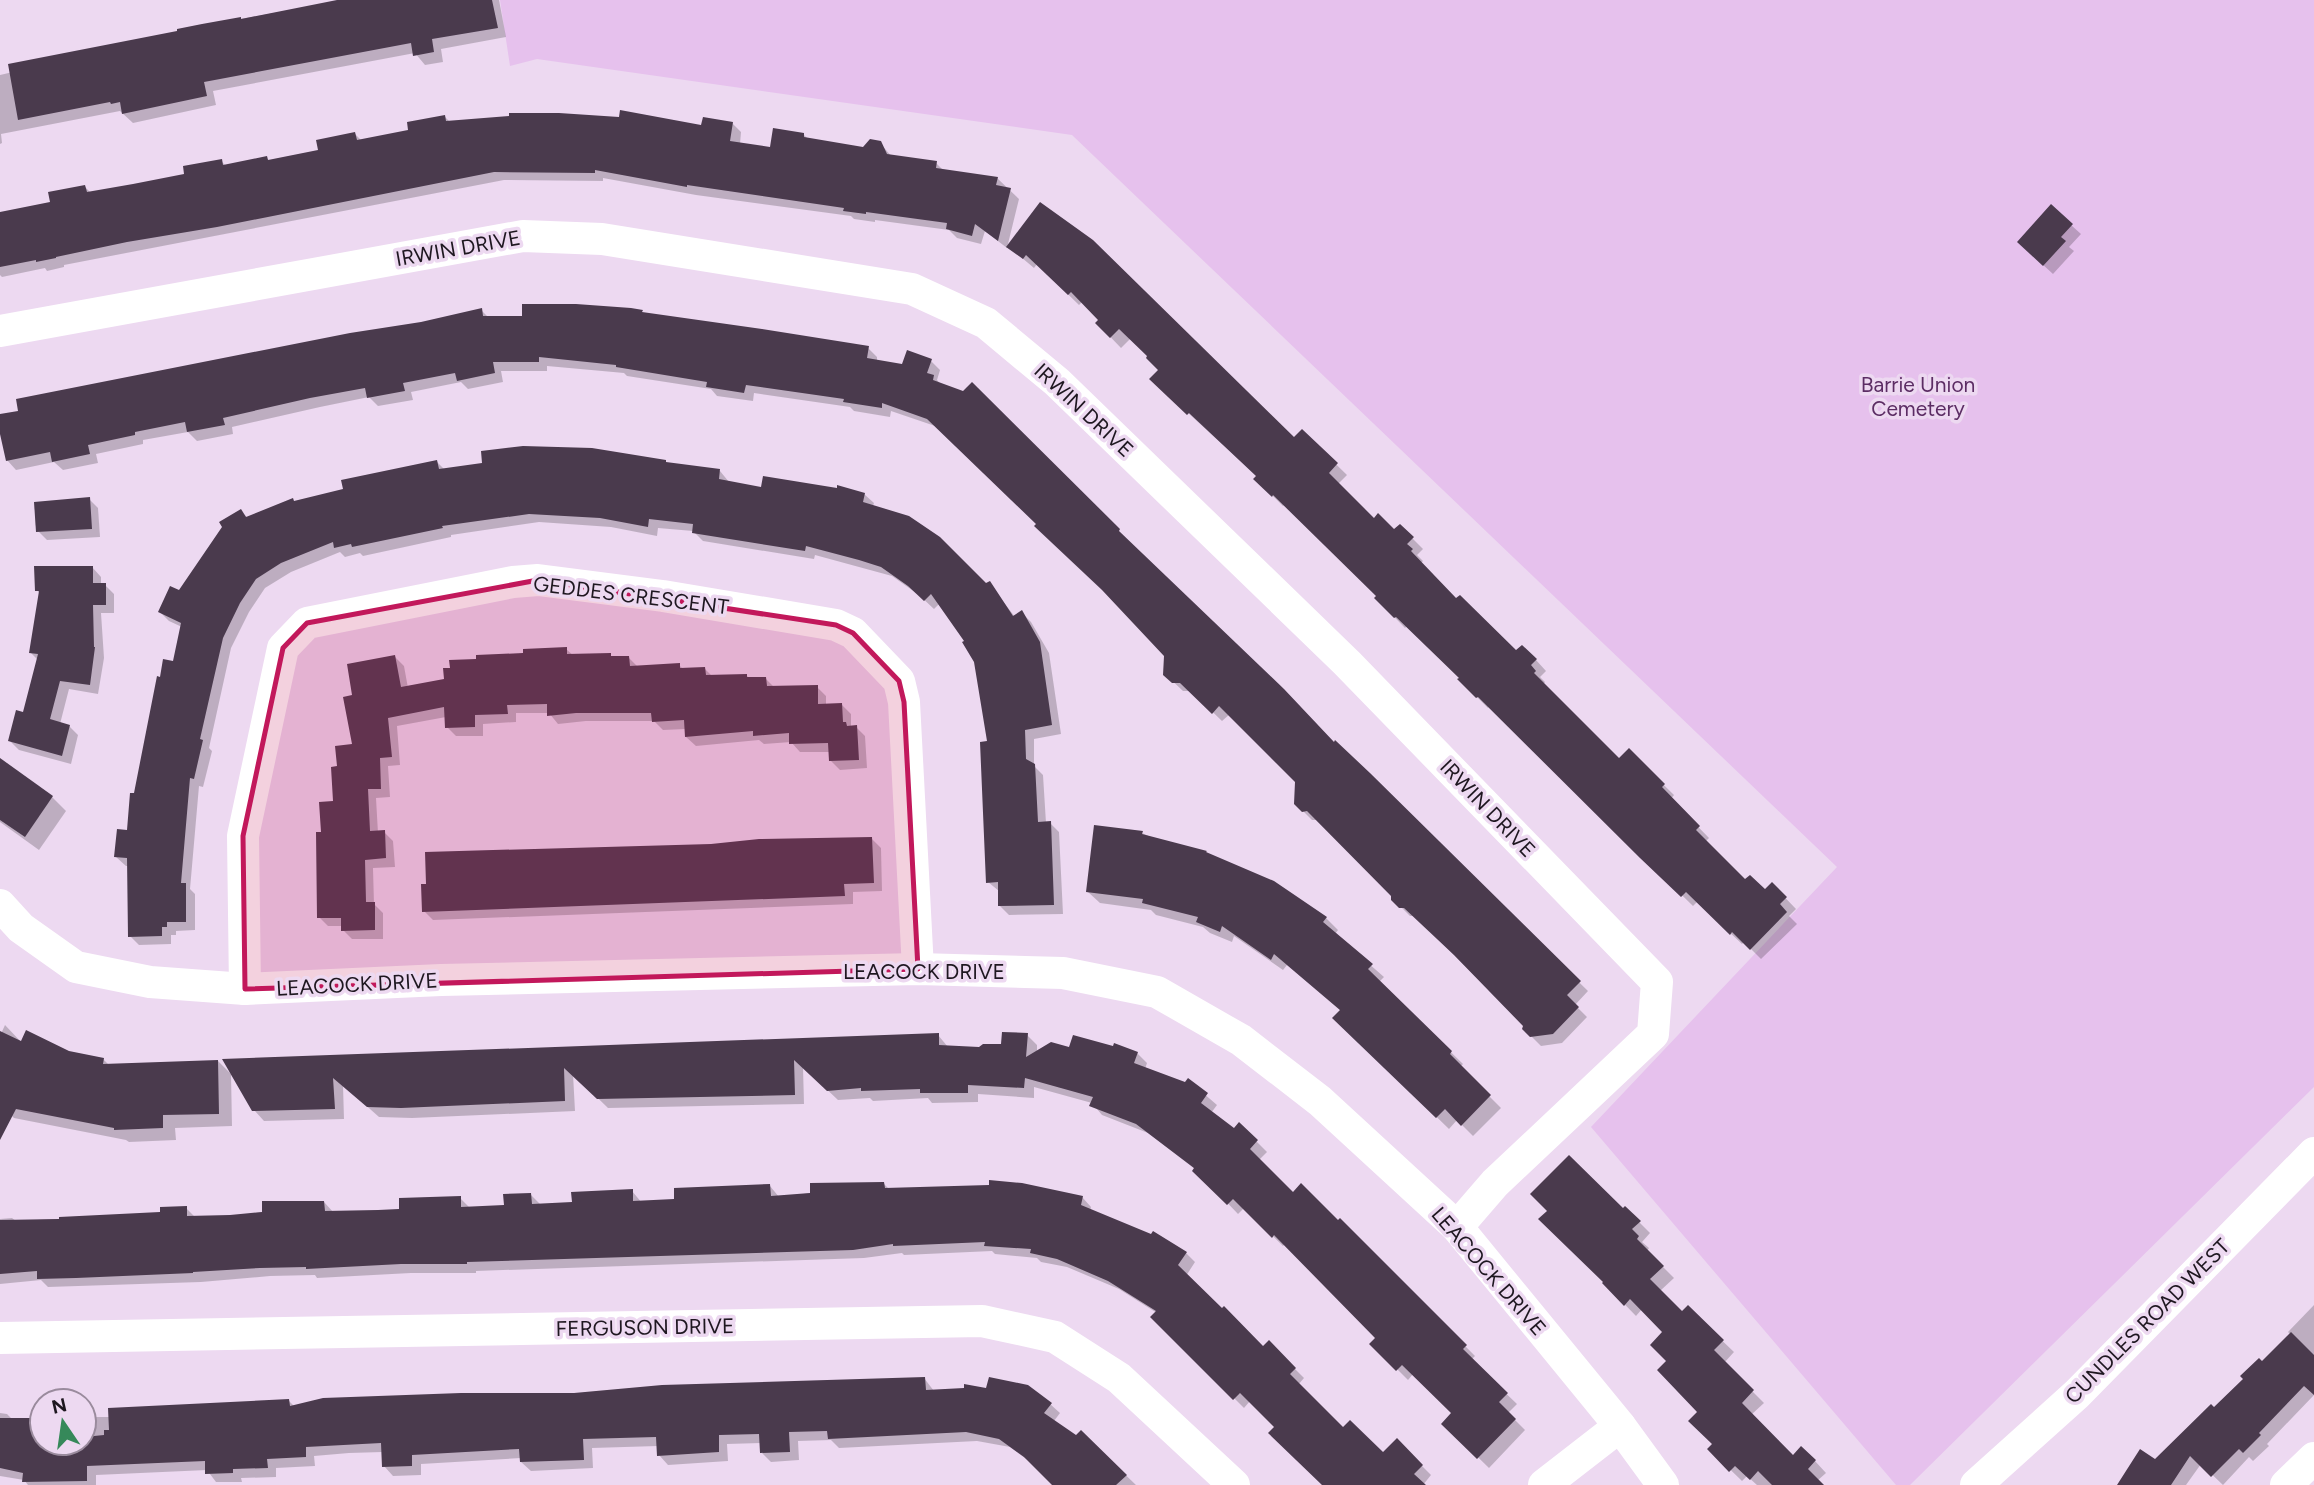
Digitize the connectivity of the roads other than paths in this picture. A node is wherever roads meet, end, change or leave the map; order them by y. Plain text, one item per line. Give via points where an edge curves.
1 (0, 331) edge
2 (0, 905) edge
3 (918, 969) junction
4 (245, 989) junction
5 (2314, 1153) edge
6 (1457, 1227) junction
7 (0, 1338) edge
8 (1620, 1426) junction
9 (2314, 1458) edge
10 (1234, 1485) edge
11 (1544, 1485) edge
12 (1663, 1485) edge
13 (1976, 1485) edge
14 (2286, 1485) edge

1 - 6 street, IRWIN DRIVE via 523,236 602,239 912,289 986,323 1057,382 1337,653 1657,982 1653,1034 1495,1183
2 - 4 street, LEACOCK DRIVE via 21,928 76,967 150,982
3 - 4 street, LEACOCK DRIVE
3 - 4 street, GEDDES CRESCENT via 904,702 899,681 853,633 836,625 538,580 307,624 283,648 243,836
3 - 6 street, LEACOCK DRIVE via 1063,973 1157,992 1241,1040 1320,1101
5 - 13 street, CUNDLES ROAD WEST via 2077,1394
6 - 8 street, LEACOCK DRIVE
7 - 10 street, FERGUSON DRIVE via 982,1321 1055,1337 1119,1378
8 - 11 street
8 - 12 street, LEACOCK DRIVE
9 - 14 street

